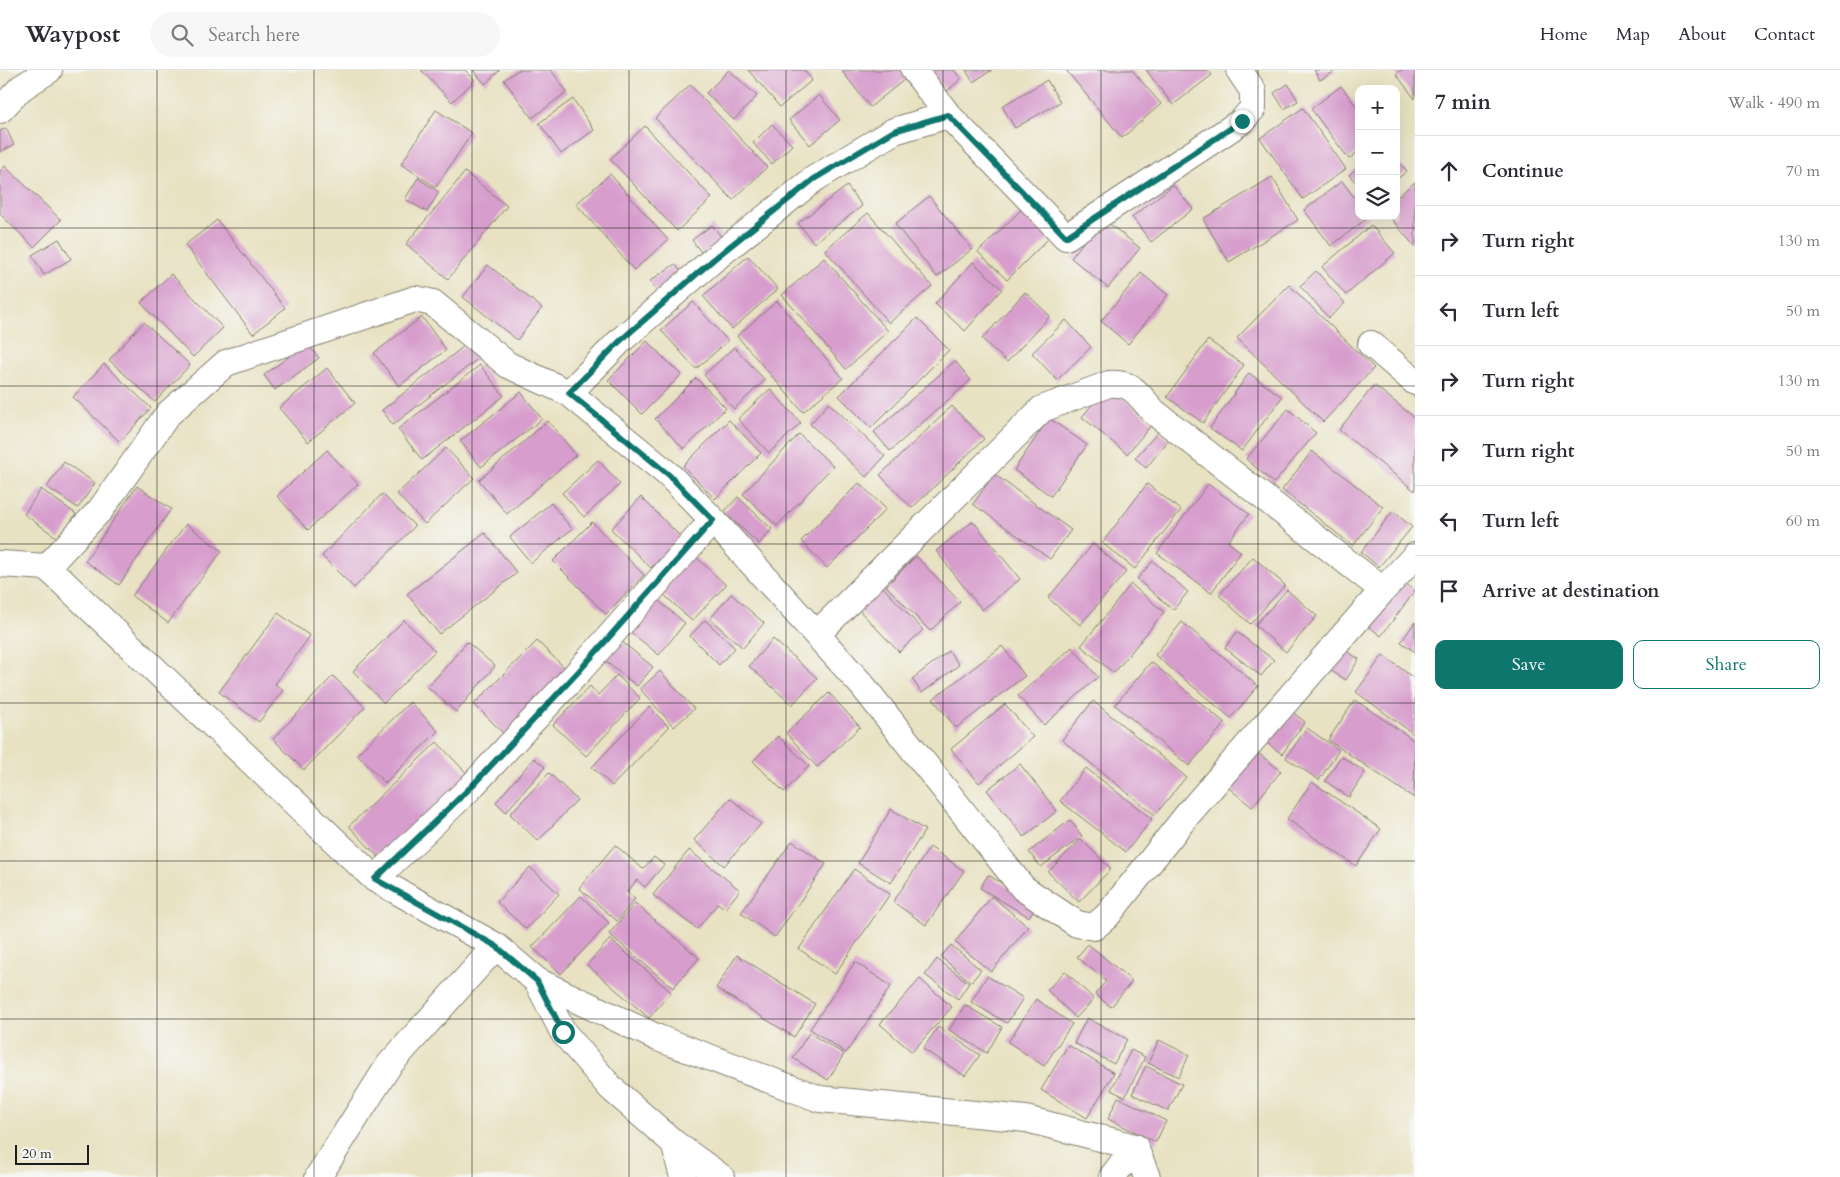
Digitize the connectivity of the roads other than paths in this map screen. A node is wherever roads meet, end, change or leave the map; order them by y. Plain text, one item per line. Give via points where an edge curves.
1 (49, 70) edge
2 (914, 70) edge
3 (1239, 70) edge
4 (0, 110) edge
5 (948, 115) junction
6 (1372, 344) dead end
7 (1415, 382) edge
8 (569, 393) junction
9 (713, 520) junction
10 (1415, 556) edge
11 (0, 564) edge
12 (47, 567) junction
13 (1382, 590) junction
14 (817, 634) junction
15 (375, 879) junction
16 (496, 946) junction
17 (537, 981) junction
18 (674, 1142) junction
19 (1135, 1147) junction
20 (318, 1177) edge
21 (683, 1177) edge
22 (721, 1177) edge
23 (1112, 1177) edge
24 (1147, 1177) edge

1 - 4 street via 21,88
2 - 5 street
3 - 5 street via 1253,91 1253,108 1242,121 1066,237
5 - 8 street via 894,131 814,179 714,259 620,341
6 - 7 street
8 - 9 street via 669,475
8 - 12 street via 508,365 434,303 416,299 367,314 226,363 168,414 100,509
9 - 14 street
9 - 15 street via 470,788
10 - 13 street
11 - 12 street
12 - 15 street
13 - 14 street via 1154,412 1130,386 1119,383 1042,409
13 - 14 street via 1188,814 1107,916 1094,926 1077,924 1023,888 862,685
15 - 16 street
16 - 17 street
16 - 20 street via 389,1066
17 - 18 street via 563,1032 611,1088
17 - 19 street via 658,1038 820,1099 1026,1119
18 - 21 street
18 - 22 street
19 - 23 street
19 - 24 street

